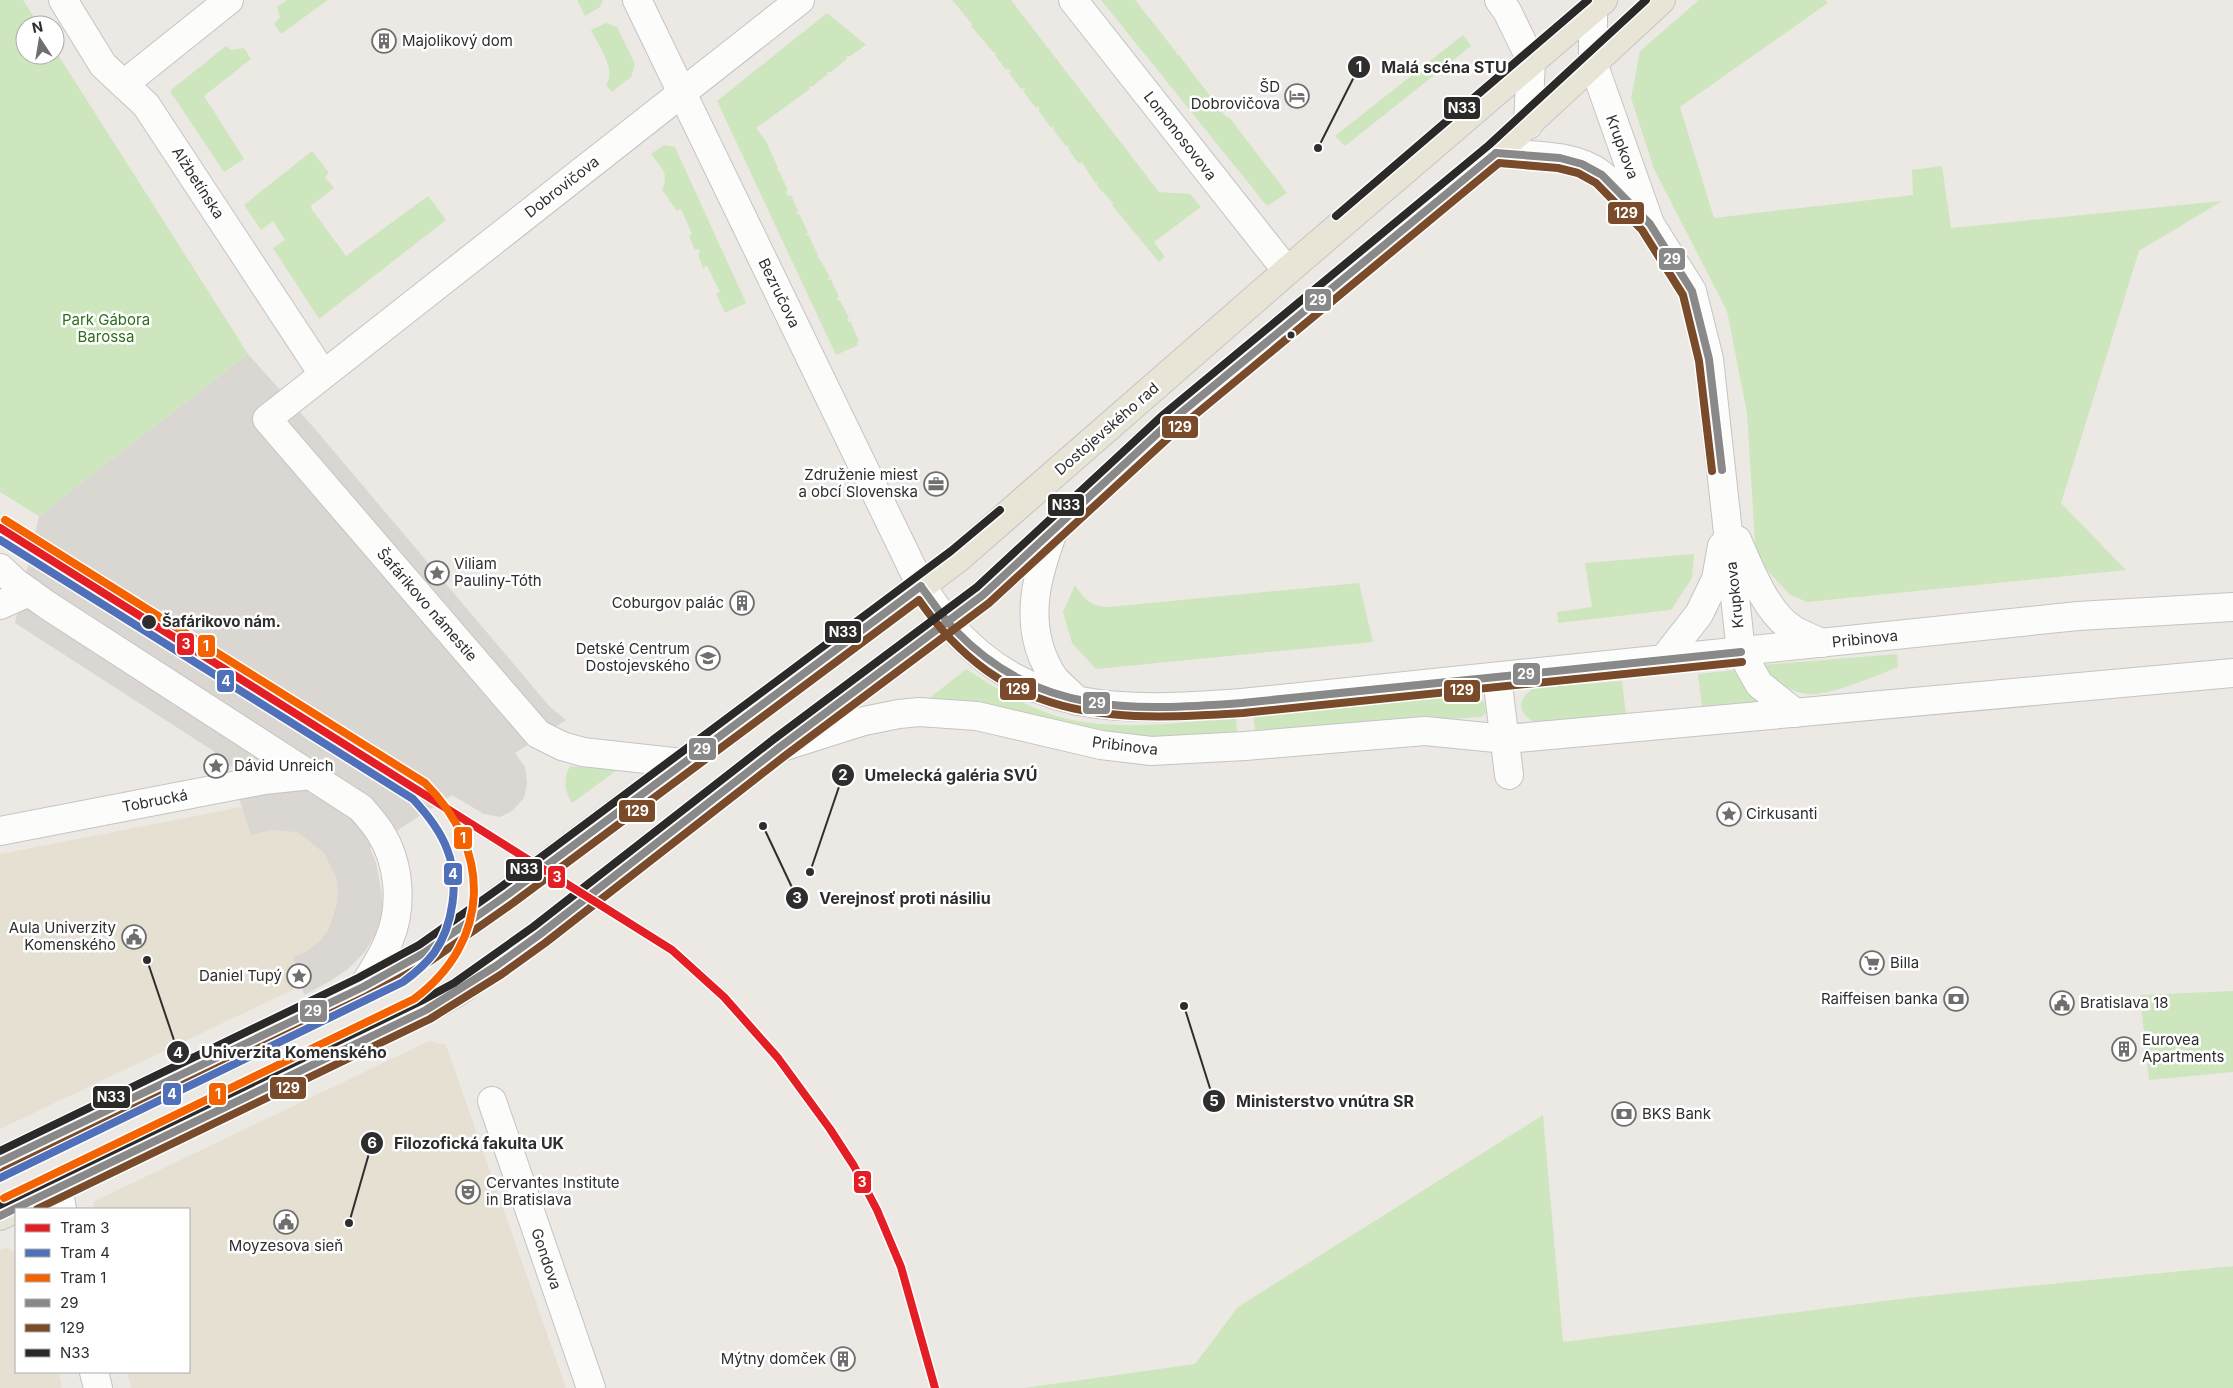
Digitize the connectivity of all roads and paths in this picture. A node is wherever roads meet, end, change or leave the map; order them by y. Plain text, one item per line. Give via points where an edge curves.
1 (63, 0) edge
2 (228, 0) edge
3 (637, 0) edge
4 (800, 0) edge
5 (1073, 0) edge
6 (1499, 0) edge
7 (1661, 0) edge
8 (1598, 4) edge
9 (1531, 60) junction
10 (1593, 63) junction
11 (124, 84) junction
12 (683, 93) junction
13 (1528, 126) junction
14 (1496, 154) junction
15 (1650, 224) junction
16 (1287, 272) junction
17 (323, 374) junction
18 (1727, 515) junction
19 (1053, 532) junction
20 (0, 568) edge
21 (921, 586) junction
22 (29, 592) junction
23 (0, 605) edge
24 (2233, 607) edge
25 (948, 623) junction
26 (1822, 643) junction
27 (1741, 652) junction
28 (1663, 660) junction
29 (2233, 673) edge
30 (1497, 677) junction
31 (1077, 701) junction
32 (1795, 712) junction
33 (1506, 739) junction
34 (780, 747) junction
35 (682, 763) junction
36 (311, 775) junction
37 (1509, 775) dead end
38 (0, 831) edge
39 (364, 987) junction
40 (492, 1101) dead end
41 (0, 1162) edge
42 (60, 1199) edge
43 (28, 1208) edge
44 (15, 1212) edge
45 (0, 1216) edge
46 (94, 1373) edge
47 (98, 1388) edge
48 (591, 1388) edge

1 - 11 street, Alžbetínska via 103,65
2 - 11 street
3 - 12 street, Bezručova
4 - 12 street, Dobrovičova
5 - 16 street, Lomonosovova
6 - 9 street
7 - 10 main road
8 - 9 main road, Dostojevského rad
8 - 10 street, Krupkova
9 - 13 street
9 - 16 main road, Dostojevského rad
10 - 13 main road
10 - 15 street, Krupkova
11 - 17 street, Alžbetínska via 146,105
12 - 17 street, Dobrovičova
12 - 21 street, Bezručova
13 - 14 main road
14 - 15 street via 1560,158 1582,164 1602,175
14 - 19 main road via 1171,421
15 - 18 street, Krupkova via 1692,291 1709,359
16 - 21 main road, Dostojevského rad via 958,559
17 - 35 street, Šafárikovo námestie via 267,419 538,734 583,752
18 - 26 street, Krupkova via 1749,568 1773,612 1793,630
18 - 27 street, Krupkova
18 - 28 street, Krupkova via 1716,580 1699,614
19 - 25 main road
19 - 31 street via 1040,568 1033,619 1047,667
20 - 22 street
21 - 25 street, Pribinova
21 - 35 main road, Dostojevského rad
22 - 23 street
22 - 36 street
24 - 26 street, Pribinova via 2078,616
25 - 31 street, Pribinova via 973,648 1016,679 1038,690
25 - 34 main road
26 - 27 street, Pribinova
27 - 28 street, Pribinova
27 - 32 street, Krupkova via 1759,684
28 - 30 street, Pribinova
29 - 32 street, Pribinova
30 - 31 street, Pribinova via 1171,708 1118,708
30 - 33 street
32 - 33 street, Pribinova
33 - 34 street, Pribinova via 1424,731 1151,751 1101,745 977,716 919,712 864,721
33 - 37 street
34 - 42 main road via 496,966 426,1010
35 - 39 main road, Dostojevského rad via 456,932
36 - 38 street, Tobrucká via 272,779
36 - 39 street via 361,808 381,833 392,858 397,883 397,915 389,940
39 - 41 main road, Dostojevského rad
40 - 48 street, Gondova
42 - 43 main road
44 - 45 main road
46 - 47 street

